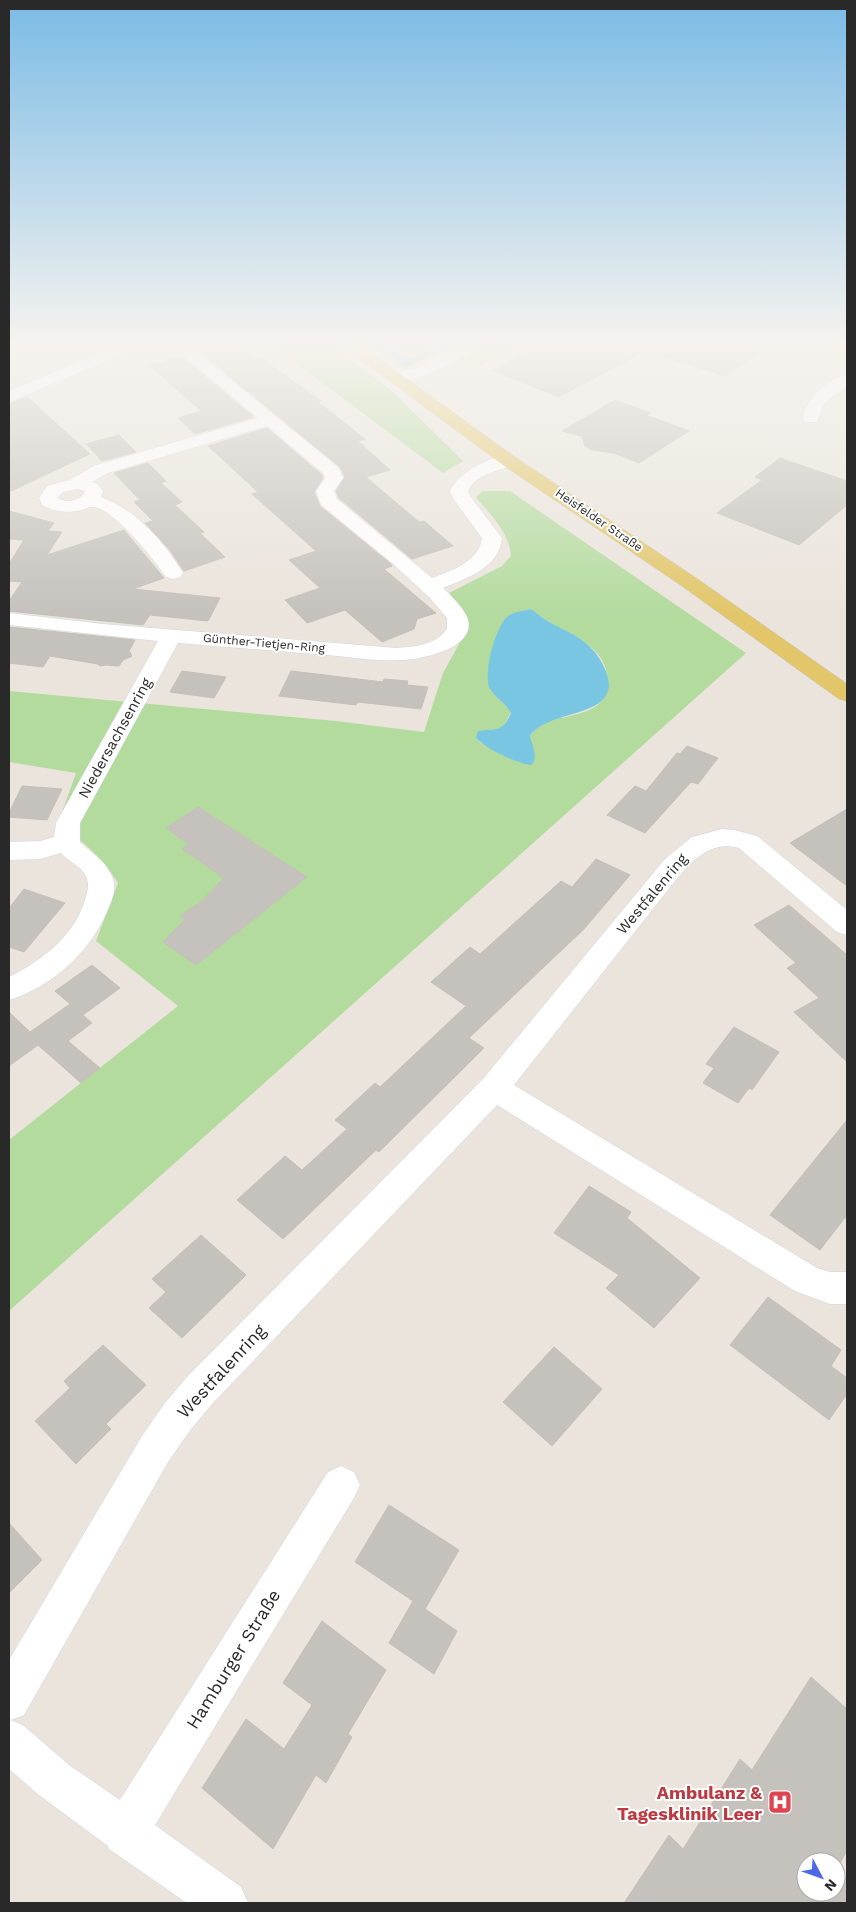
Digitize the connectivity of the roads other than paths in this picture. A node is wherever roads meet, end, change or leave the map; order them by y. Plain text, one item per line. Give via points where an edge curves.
1 (218, 435) edge
2 (289, 435) edge
3 (474, 435) edge
4 (509, 461) junction
5 (77, 484) junction
6 (90, 500) junction
7 (173, 573) dead end
8 (429, 586) junction
9 (9, 618) edge
10 (171, 636) junction
11 (847, 694) edge
12 (66, 842) junction
13 (9, 851) edge
14 (847, 925) edge
15 (9, 989) edge
16 (494, 1088) junction
17 (847, 1288) edge
18 (341, 1485) dead end
19 (9, 1700) edge
20 (9, 1741) edge
21 (125, 1833) junction
22 (225, 1903) edge

1 - 5 street via 102,469
2 - 8 street, Günther-Tietjen-Ring via 333,472 334,478 325,491 328,501
3 - 4 main road, Heisfelder Straße
4 - 8 street via 464,481 459,491 489,532 493,545 491,551 480,562
4 - 11 main road, Heisfelder Straße via 689,582
5 - 6 street via 94,491
5 - 6 street via 52,490 49,501 57,506 71,507
6 - 7 street via 121,515 166,561
8 - 10 street, Günther-Tietjen-Ring via 455,612 458,625 448,640 424,652 396,654
9 - 10 street, Günther-Tietjen-Ring
10 - 12 street, Niedersachsenring via 68,823
12 - 13 street via 40,850
12 - 15 street via 99,875 101,892 94,913 74,946 36,975
14 - 16 street, Westfalenring via 748,842 718,837 698,843 665,875
16 - 17 street via 807,1280 830,1288
16 - 19 street, Westfalenring via 178,1416
18 - 21 street, Hamburger Straße
20 - 21 street via 54,1780
21 - 22 street

